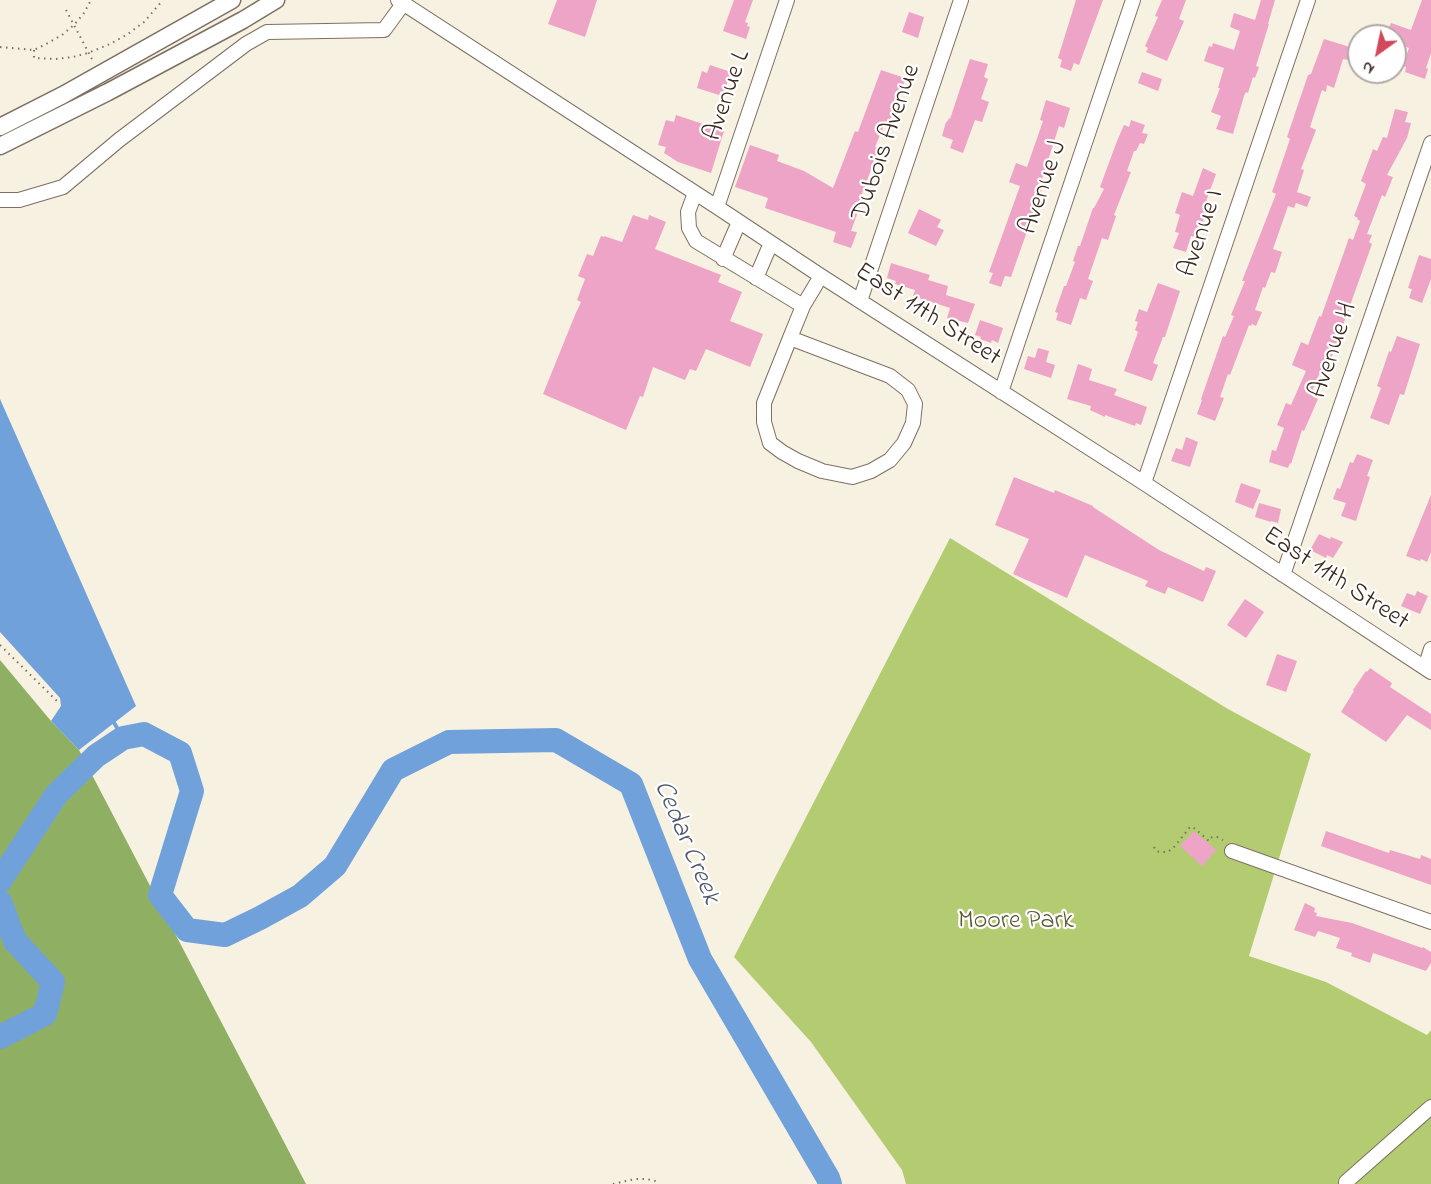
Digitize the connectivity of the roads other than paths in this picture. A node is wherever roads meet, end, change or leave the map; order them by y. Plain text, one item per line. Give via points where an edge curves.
1 (232, 0) edge
2 (276, 0) edge
3 (787, 0) edge
4 (961, 0) edge
5 (1134, 0) edge
6 (1308, 0) edge
7 (400, 2) edge
8 (254, 14) junction
9 (267, 32) junction
10 (66, 102) junction
11 (0, 127) edge
12 (1431, 143) edge
13 (0, 146) edge
14 (695, 194) junction
15 (0, 200) edge
16 (717, 207) junction
17 (739, 222) junction
18 (771, 243) junction
19 (723, 259) junction
20 (821, 276) junction
21 (756, 278) junction
22 (860, 300) junction
23 (803, 306) junction
24 (790, 338) junction
25 (1001, 392) junction
26 (1143, 483) junction
27 (1283, 575) junction
28 (1431, 649) edge
29 (1428, 670) edge
30 (1233, 851) road end
31 (1431, 922) edge
32 (1431, 1107) edge
33 (1346, 1182) dead end

1 - 10 main road
2 - 8 main road
3 - 16 street, Avenue L
4 - 22 street, Dubois Avenue
5 - 25 street, Avenue J
6 - 26 street, Avenue I
7 - 9 street via 384,30
7 - 14 street, East 11th Street
8 - 9 street
8 - 10 main road via 108,92
9 - 15 street via 219,64 63,187 19,200
10 - 11 main road
10 - 13 main road
12 - 27 street, Avenue H
14 - 16 street, East 11th Street
14 - 19 street via 688,212 689,228 696,241
16 - 17 street, East 11th Street
17 - 18 street, East 11th Street
17 - 19 street
18 - 20 street, East 11th Street
18 - 21 street
19 - 21 street
20 - 22 street, East 11th Street
20 - 23 street
21 - 23 street
22 - 25 street, East 11th Street
23 - 24 street
24 - 24 street via 764,403 770,443 822,471 852,477 890,460 913,423 915,404 908,390 890,376
25 - 26 street, East 11th Street
26 - 27 street, East 11th Street
27 - 29 street, East 11th Street
28 - 29 street
30 - 31 street
32 - 33 street

